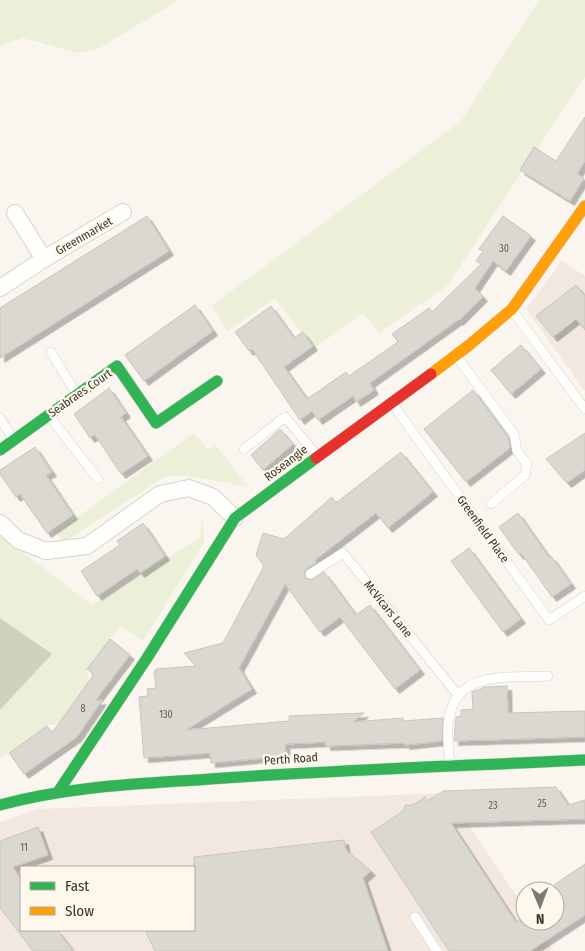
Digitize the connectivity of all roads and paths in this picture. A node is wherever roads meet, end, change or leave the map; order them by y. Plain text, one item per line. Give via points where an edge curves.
1 (585, 206) edge
2 (123, 212) dead end
3 (14, 213) dead end
4 (44, 259) junction
5 (0, 288) edge
6 (512, 309) junction
7 (51, 352) dead end
8 (455, 355) junction
9 (217, 380) dead end
10 (77, 395) junction
11 (391, 402) junction
12 (585, 409) edge
13 (49, 415) junction
14 (0, 418) edge
15 (14, 440) junction
16 (0, 450) edge
17 (244, 450) dead end
18 (318, 456) junction
19 (98, 479) dead end
20 (491, 504) dead end
21 (235, 518) junction
22 (0, 523) edge
23 (310, 574) dead end
24 (585, 596) edge
25 (548, 676) dead end
26 (458, 695) junction
27 (585, 760) edge
28 (450, 765) junction
29 (58, 792) junction
30 (0, 805) edge
31 (415, 917) dead end
32 (437, 951) edge

1 - 6 street, Roseangle
2 - 4 street, Greenmarket
3 - 4 street, Greenmarket
4 - 5 street, Greenmarket
6 - 8 street, Roseangle
6 - 12 lane
7 - 10 lane
8 - 11 street, Roseangle
8 - 20 lane via 514,434 517,451 527,464 525,475
9 - 10 street, Seabraes Court via 156,423 117,366
10 - 13 street, Seabraes Court
11 - 18 street, Roseangle
11 - 24 lane, Greenfield Place via 549,620
13 - 15 street, Seabraes Court
13 - 19 lane
14 - 15 lane
15 - 16 street, Seabraes Court
17 - 18 lane via 285,417
18 - 21 street, Roseangle
21 - 22 street via 213,497 189,488 160,494 87,546 46,552 18,540
21 - 29 street, Roseangle
23 - 26 lane, McVicars Lane via 343,553
25 - 26 lane via 484,679 471,684
26 - 28 lane via 450,709 447,727
27 - 28 street, Perth Road
28 - 29 street, Perth Road via 310,771
29 - 30 street, Perth Road
31 - 32 lane

